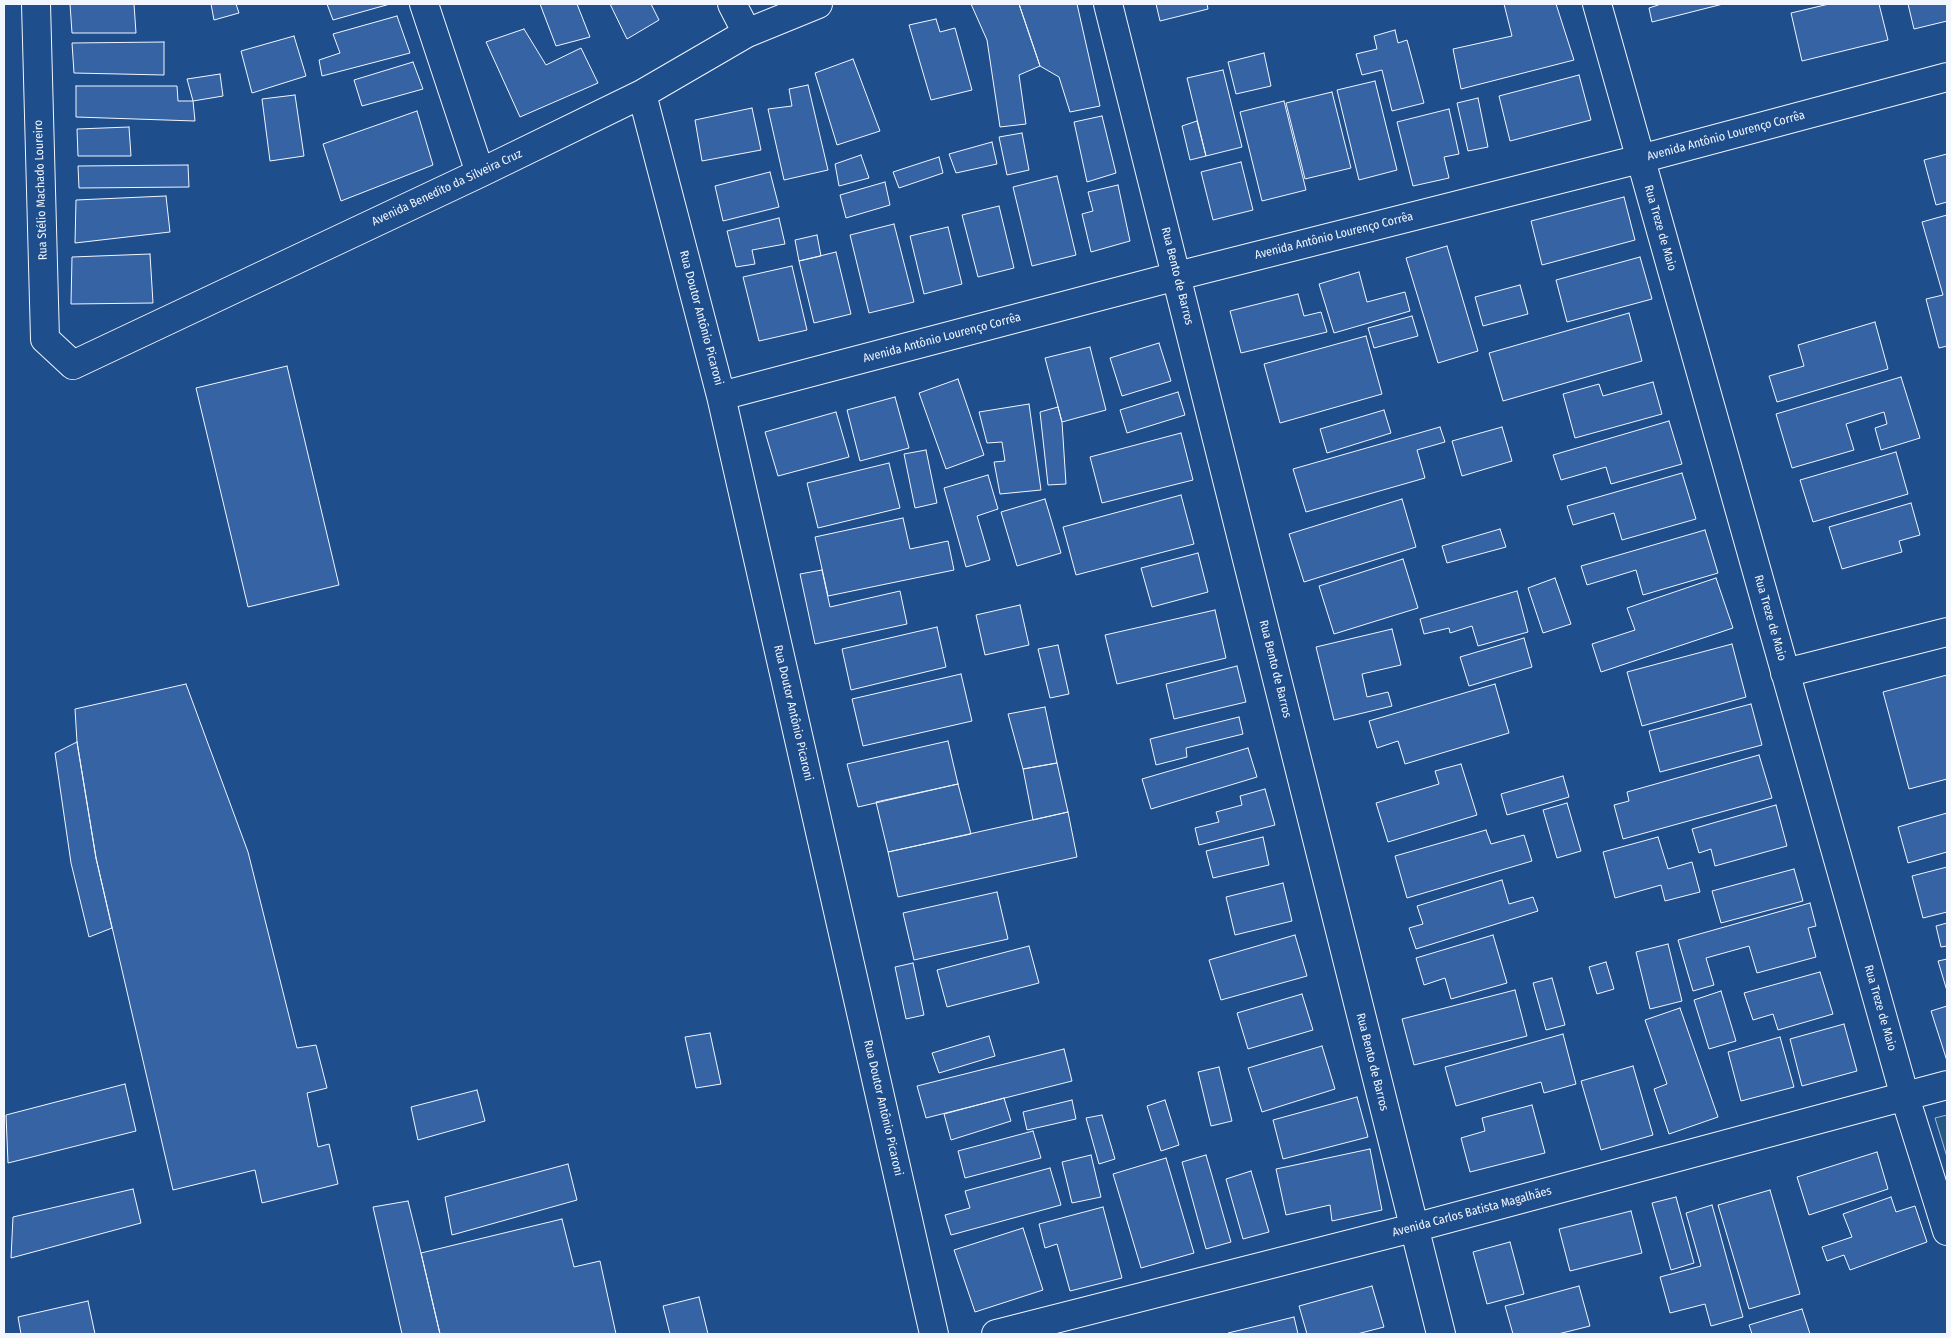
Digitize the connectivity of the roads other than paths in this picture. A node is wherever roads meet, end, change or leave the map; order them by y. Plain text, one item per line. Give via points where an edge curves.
1 (36, 4) edge
2 (424, 4) edge
3 (732, 4) edge
4 (818, 4) edge
5 (1108, 4) edge
6 (1598, 4) edge
7 (747, 33) junction
8 (1947, 77) edge
9 (642, 94) junction
10 (1640, 158) junction
11 (480, 174) junction
12 (1177, 276) junction
13 (73, 365) joint
14 (721, 396) junction
15 (1947, 632) edge
16 (1785, 673) junction
17 (1947, 1085) edge
18 (1905, 1097) junction
19 (1413, 1228) junction
20 (1947, 1231) edge
21 (934, 1334) edge
22 (996, 1334) edge
23 (1441, 1334) edge

1 - 13 street, Rua Stélio Machado Loureiro via 45,339
2 - 11 street
3 - 7 street
4 - 7 street, Avenida Benedito da Silveira Cruz
5 - 12 street, Rua Bento de Barros
6 - 10 street, Rua Treze de Maio
7 - 9 street, Avenida Benedito da Silveira Cruz
8 - 10 street, Avenida Antônio Lourenço Corrêa
9 - 11 street, Avenida Benedito da Silveira Cruz
9 - 14 street, Rua Doutor Antônio Picaroni
10 - 12 street, Avenida Antônio Lourenço Corrêa
10 - 16 street, Rua Treze de Maio
11 - 13 street, Avenida Benedito da Silveira Cruz
12 - 14 street, Avenida Antônio Lourenço Corrêa
12 - 19 street, Rua Bento de Barros
14 - 21 street, Rua Doutor Antônio Picaroni
15 - 16 street
16 - 18 street, Rua Treze de Maio
17 - 18 street, Avenida Carlos Batista Magalhães
18 - 19 street, Avenida Carlos Batista Magalhães
18 - 20 street, Rua Treze de Maio
19 - 22 street, Avenida Carlos Batista Magalhães
19 - 23 street, Rua Bento de Barros

